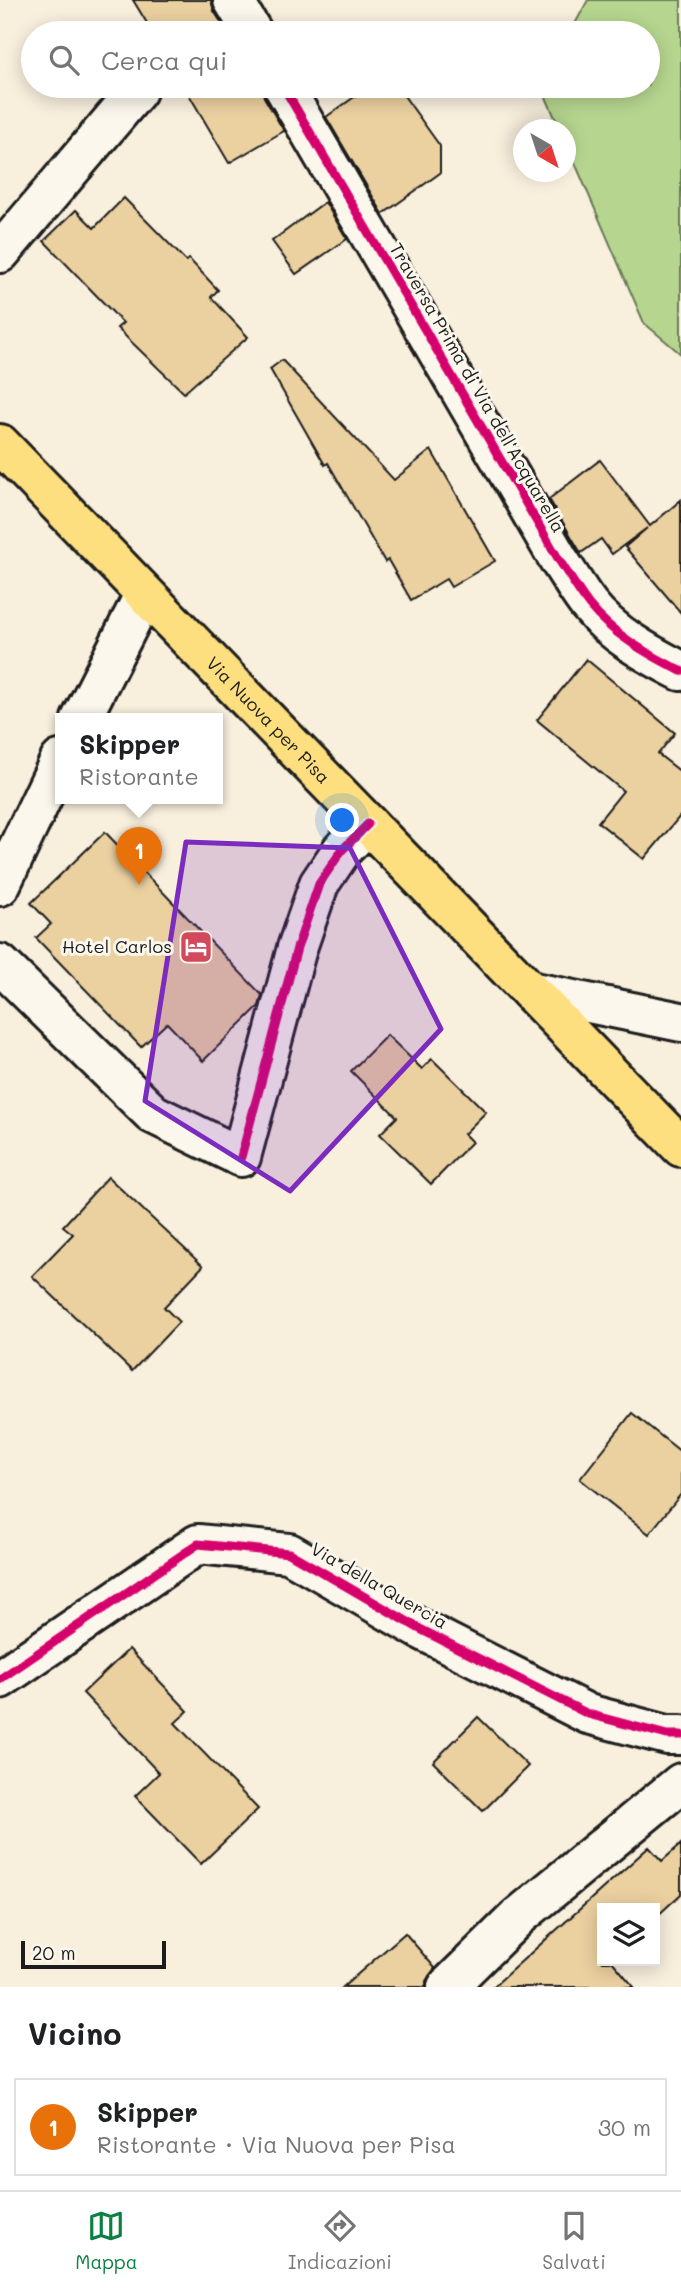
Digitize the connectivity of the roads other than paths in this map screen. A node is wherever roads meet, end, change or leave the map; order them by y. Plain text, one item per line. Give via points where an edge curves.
1 (233, 0) edge
2 (246, 21) edge
3 (131, 98) edge
4 (290, 98) edge
5 (0, 253) edge
6 (0, 444) edge
7 (144, 594) junction
8 (681, 671) edge
9 (84, 713) edge
10 (55, 770) edge
11 (368, 824) junction
12 (0, 886) edge
13 (0, 964) edge
14 (530, 991) junction
15 (681, 1022) edge
16 (681, 1147) edge
17 (0, 1679) edge
18 (681, 1735) edge
19 (681, 1783) edge
20 (447, 1987) edge

1 - 2 street
3 - 5 street
4 - 8 street, Traversa Prima di Via dell'Acquarella via 589,606 644,652
6 - 7 main road, Via Nuova per Pisa
7 - 9 street
7 - 11 main road, Via Nuova per Pisa
10 - 12 street
11 - 13 street via 342,850 319,884 297,948 241,1157 153,1114
11 - 14 main road, Via Nuova per Pisa
14 - 15 street
14 - 16 main road, Via Nuova per Pisa
17 - 18 street, Via della Quercia via 198,1544 289,1553 420,1629 588,1714
19 - 20 street via 518,1917

